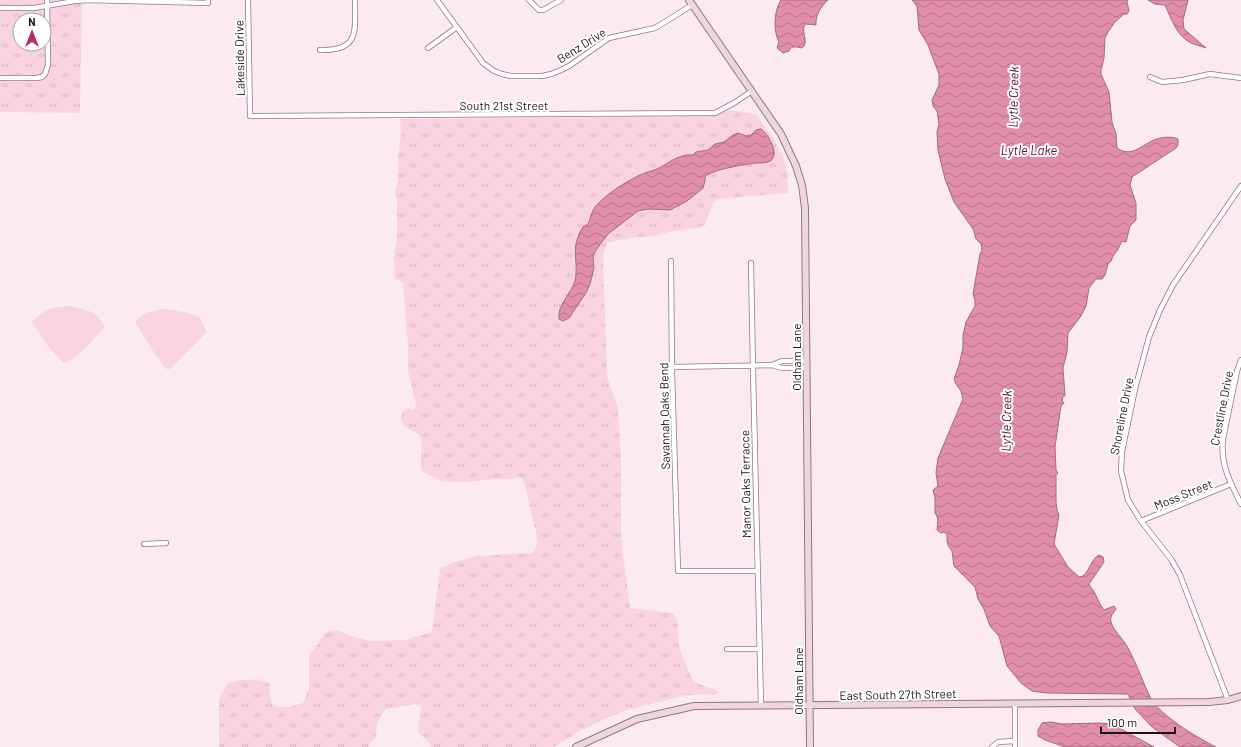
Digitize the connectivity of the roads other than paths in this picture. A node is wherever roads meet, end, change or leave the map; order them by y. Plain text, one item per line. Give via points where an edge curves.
1 (47, 0) edge
2 (118, 0) edge
3 (208, 0) edge
4 (248, 0) edge
5 (355, 0) edge
6 (437, 0) edge
7 (528, 0) edge
8 (561, 0) edge
9 (690, 2) edge
10 (47, 7) junction
11 (0, 8) edge
12 (457, 27) junction
13 (428, 48) dead end
14 (320, 50) dead end
15 (1150, 76) dead end
16 (0, 78) edge
17 (1241, 78) edge
18 (752, 91) junction
19 (250, 116) joint
20 (1241, 186) edge
21 (1236, 194) junction
22 (1241, 196) edge
23 (671, 261) dead end
24 (751, 263) dead end
25 (1241, 360) edge
26 (752, 365) junction
27 (807, 365) junction
28 (672, 367) junction
29 (1232, 484) junction
30 (1241, 504) edge
31 (1141, 521) junction
32 (166, 543) dead end
33 (144, 544) dead end
34 (758, 571) junction
35 (728, 649) dead end
36 (760, 649) junction
37 (1241, 696) edge
38 (1228, 700) junction
39 (1015, 703) junction
40 (761, 705) junction
41 (810, 706) junction
42 (1015, 741) junction
43 (576, 747) edge
44 (810, 747) edge
45 (992, 747) edge
46 (1015, 747) edge

1 - 10 street
2 - 3 street via 208,3
2 - 10 street via 75,1
4 - 19 street, Lakeside Drive
5 - 14 street via 355,27 352,40 332,50
6 - 12 street, Benz Drive
7 - 8 street via 539,10
9 - 12 street, Benz Drive via 655,28 609,38 569,66 542,76 512,76 494,71 483,62
9 - 18 main road, Oldham Lane
10 - 11 street
10 - 16 street via 48,65 45,74 37,78
12 - 13 street
15 - 17 street via 1162,82 1210,74
18 - 19 street, South 21st Street via 715,113
18 - 27 main road, Oldham Lane via 781,134 802,185 805,208
20 - 21 street, Shoreline Drive
21 - 22 street
21 - 31 street, Shoreline Drive via 1173,286 1149,337 1122,452 1121,471 1128,500
23 - 28 street, Savannah Oaks Bend
24 - 26 street, Manor Oaks Terracce
25 - 29 street, Crestline Drive via 1222,439 1225,469
26 - 27 street via 772,365 782,361
26 - 28 street
26 - 34 street, Manor Oaks Terracce
27 - 41 main road, Oldham Lane
28 - 34 street, Savannah Oaks Bend via 678,570
29 - 30 street, Crestline Drive
29 - 31 street, Moss Street
31 - 38 street, Shoreline Drive via 1180,575
32 - 33 street
34 - 36 street, Manor Oaks Terracce
35 - 36 street
36 - 40 street, Manor Oaks Terracce
37 - 38 main road, East South 27th Street
38 - 39 main road, East South 27th Street via 1164,703
39 - 41 main road, East South 27th Street
39 - 42 street
40 - 41 main road, East South 27th Street
40 - 43 main road, East South 27th Street via 694,706 637,719
41 - 44 main road, Oldham Lane
42 - 45 street via 998,742
42 - 46 street

